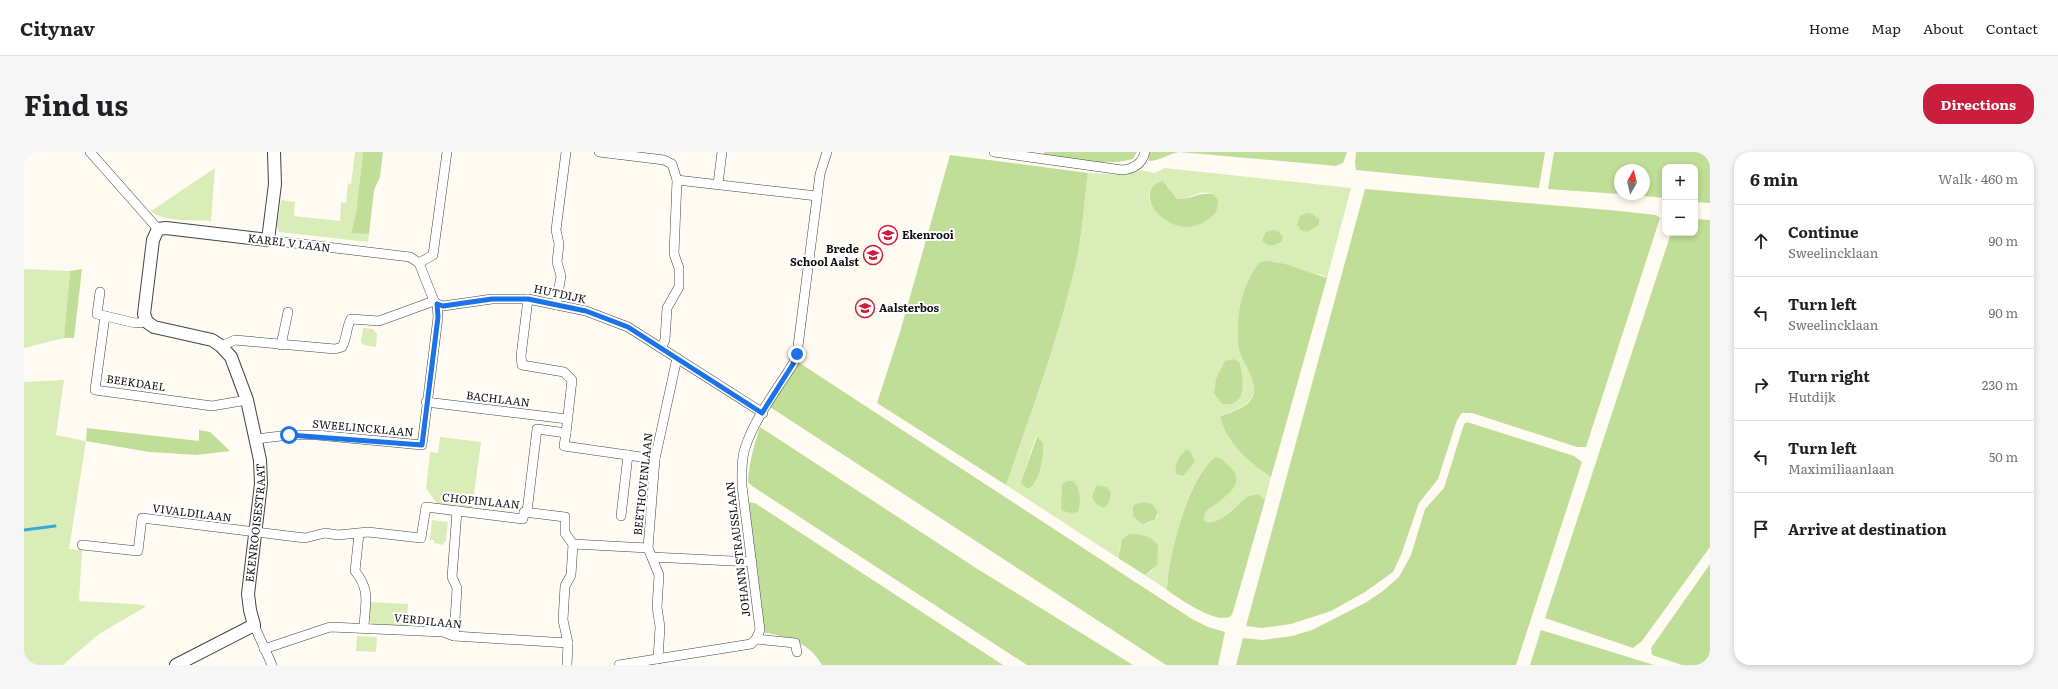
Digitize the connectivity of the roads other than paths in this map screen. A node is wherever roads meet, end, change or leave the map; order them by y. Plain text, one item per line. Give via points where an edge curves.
1 (90, 152) edge
2 (274, 152) edge
3 (447, 152) edge
4 (566, 152) edge
5 (599, 152) edge
6 (722, 152) edge
7 (827, 152) edge
8 (994, 152) edge
9 (1145, 152) edge
10 (1040, 155) edge
11 (676, 180) junction
12 (718, 184) junction
13 (817, 196) junction
14 (158, 229) junction
15 (268, 240) junction
16 (419, 263) junction
17 (100, 292) dead end
18 (528, 299) junction
19 (435, 303) junction
20 (556, 305) junction
21 (288, 312) dead end
22 (105, 316) junction
23 (147, 322) junction
24 (221, 346) junction
25 (281, 346) junction
26 (661, 348) junction
27 (677, 358) junction
28 (247, 400) junction
29 (426, 402) junction
30 (762, 413) junction
31 (567, 419) junction
32 (566, 434) junction
33 (256, 439) junction
34 (628, 455) junction
35 (655, 459) junction
36 (457, 511) junction
37 (527, 512) junction
38 (621, 516) dead end
39 (256, 533) junction
40 (359, 534) junction
41 (573, 544) junction
42 (82, 545) dead end
43 (648, 548) junction
44 (652, 557) junction
45 (752, 562) junction
46 (254, 625) junction
47 (364, 627) junction
48 (454, 636) junction
49 (756, 639) junction
50 (568, 643) junction
51 (264, 649) junction
52 (797, 652) dead end
53 (658, 659) junction
54 (679, 660) edge
55 (176, 665) edge
56 (272, 665) edge
57 (567, 665) edge
58 (619, 665) edge

1 - 14 street
2 - 15 street via 275,184
3 - 16 street via 433,256
4 - 20 street via 556,230 559,244 557,262 561,276
5 - 11 street via 664,160 672,164
6 - 12 street
7 - 13 street, JOHANN STRAUSSLAAN
8 - 10 street
9 - 10 street via 1135,167 1122,170
11 - 12 street
11 - 26 street via 674,254 679,268 678,287 667,308 665,340
12 - 13 street
13 - 30 street, JOHANN STRAUSSLAAN via 797,354
14 - 15 street, KAREL V LAAN
14 - 23 street via 153,240 147,285 144,314
15 - 16 street, KAREL V LAAN via 410,257
16 - 19 street
17 - 22 street via 97,314
18 - 19 street, HUTDIJK via 492,299 443,306
18 - 20 street, HUTDIJK
18 - 31 street via 522,365 564,372 572,380
19 - 25 street, HUTDIJK via 379,321 351,319 345,342 342,347 335,349 310,345
19 - 29 street, SWEELINCKLAAN via 438,317
20 - 26 street, HUTDIJK via 605,317 628,327
21 - 25 street
22 - 23 street
22 - 28 street, BEEKDAEL via 95,390 212,406
23 - 24 street, EKENROOISESTRAAT via 154,327 212,340
24 - 25 street, HUTDIJK via 235,340
24 - 28 street, EKENROOISESTRAAT via 231,357
26 - 27 street, HUTDIJK
27 - 30 street, HUTDIJK
27 - 35 street, BEETHOVENLAAN
28 - 33 street, EKENROOISESTRAAT
29 - 31 street, BACHLAAN
29 - 33 street, SWEELINCKLAAN via 422,445 317,436 289,435
30 - 45 street, JOHANN STRAUSSLAAN via 745,449 742,466 742,486
31 - 32 street
32 - 34 street via 564,446
32 - 37 street via 537,430
33 - 39 street, EKENROOISESTRAAT via 261,484
34 - 35 street
34 - 38 street, BEETHOVENLAAN
35 - 43 street, BEETHOVENLAAN
36 - 37 street, CHOPINLAAN via 523,519 524,512
36 - 40 street, CHOPINLAAN via 426,507 421,538 368,532
36 - 48 street via 452,577 457,588
37 - 41 street, CHOPINLAAN via 565,517 565,533
39 - 40 street, CHOPINLAAN via 305,538 324,533
39 - 42 street, VIVALDILAAN via 142,518 138,551
39 - 46 street, EKENROOISESTRAAT via 248,594
40 - 47 street via 355,571 364,583 366,592
41 - 43 street
41 - 50 street via 571,575 565,586 563,620
43 - 44 street, BEETHOVENLAAN
44 - 45 street
44 - 53 street, BEETHOVENLAAN via 659,575
45 - 49 street, JOHANN STRAUSSLAAN via 760,630
46 - 51 street
46 - 55 street
47 - 48 street, VERDILAAN via 443,632
47 - 51 street, VERDILAAN via 330,627
48 - 50 street, VERDILAAN
49 - 52 street via 795,643
49 - 54 street via 751,644
50 - 57 street
51 - 56 street
53 - 54 street
53 - 58 street

